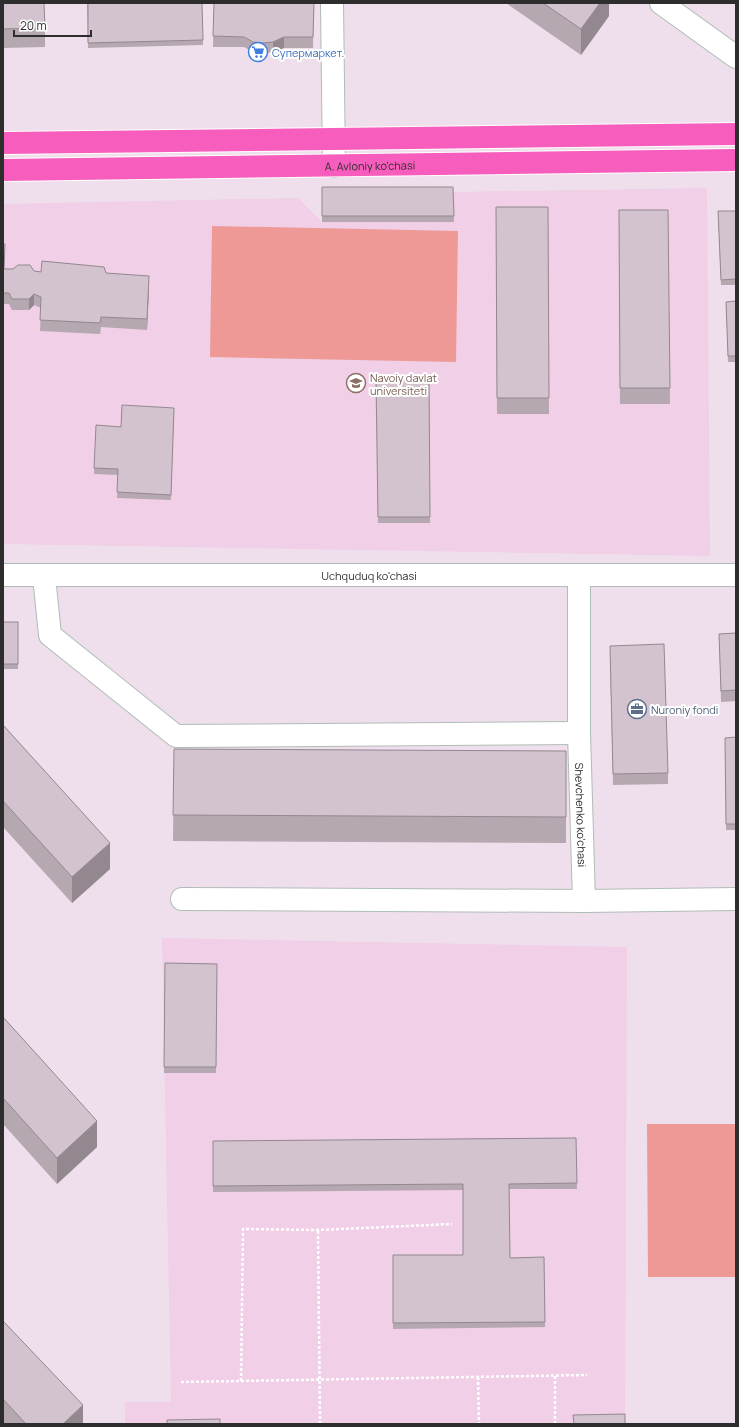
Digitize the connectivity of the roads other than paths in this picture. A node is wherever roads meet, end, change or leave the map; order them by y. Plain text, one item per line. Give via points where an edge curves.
1 (332, 3) edge
2 (661, 3) edge
3 (736, 57) edge
4 (736, 134) edge
5 (334, 140) junction
6 (3, 143) edge
7 (736, 160) edge
8 (334, 166) junction
9 (3, 170) edge
10 (3, 574) edge
11 (736, 575) edge
12 (44, 576) junction
13 (579, 576) junction
14 (580, 733) junction
15 (182, 898) dead end
16 (736, 898) edge
17 (584, 901) junction

1 - 5 street
2 - 3 street
4 - 5 main road
5 - 6 main road
5 - 8 street
7 - 8 main road, A. Avloniy ko'chasi
8 - 9 main road, A. Avloniy ko'chasi
10 - 12 street, Uchquduq ko'chasi
11 - 13 street, Uchquduq ko'chasi
12 - 13 street, Uchquduq ko'chasi
12 - 14 street via 50,635 176,736
13 - 14 street, Shevchenko ko'chasi
14 - 17 street, Shevchenko ko'chasi
15 - 17 street
16 - 17 street

